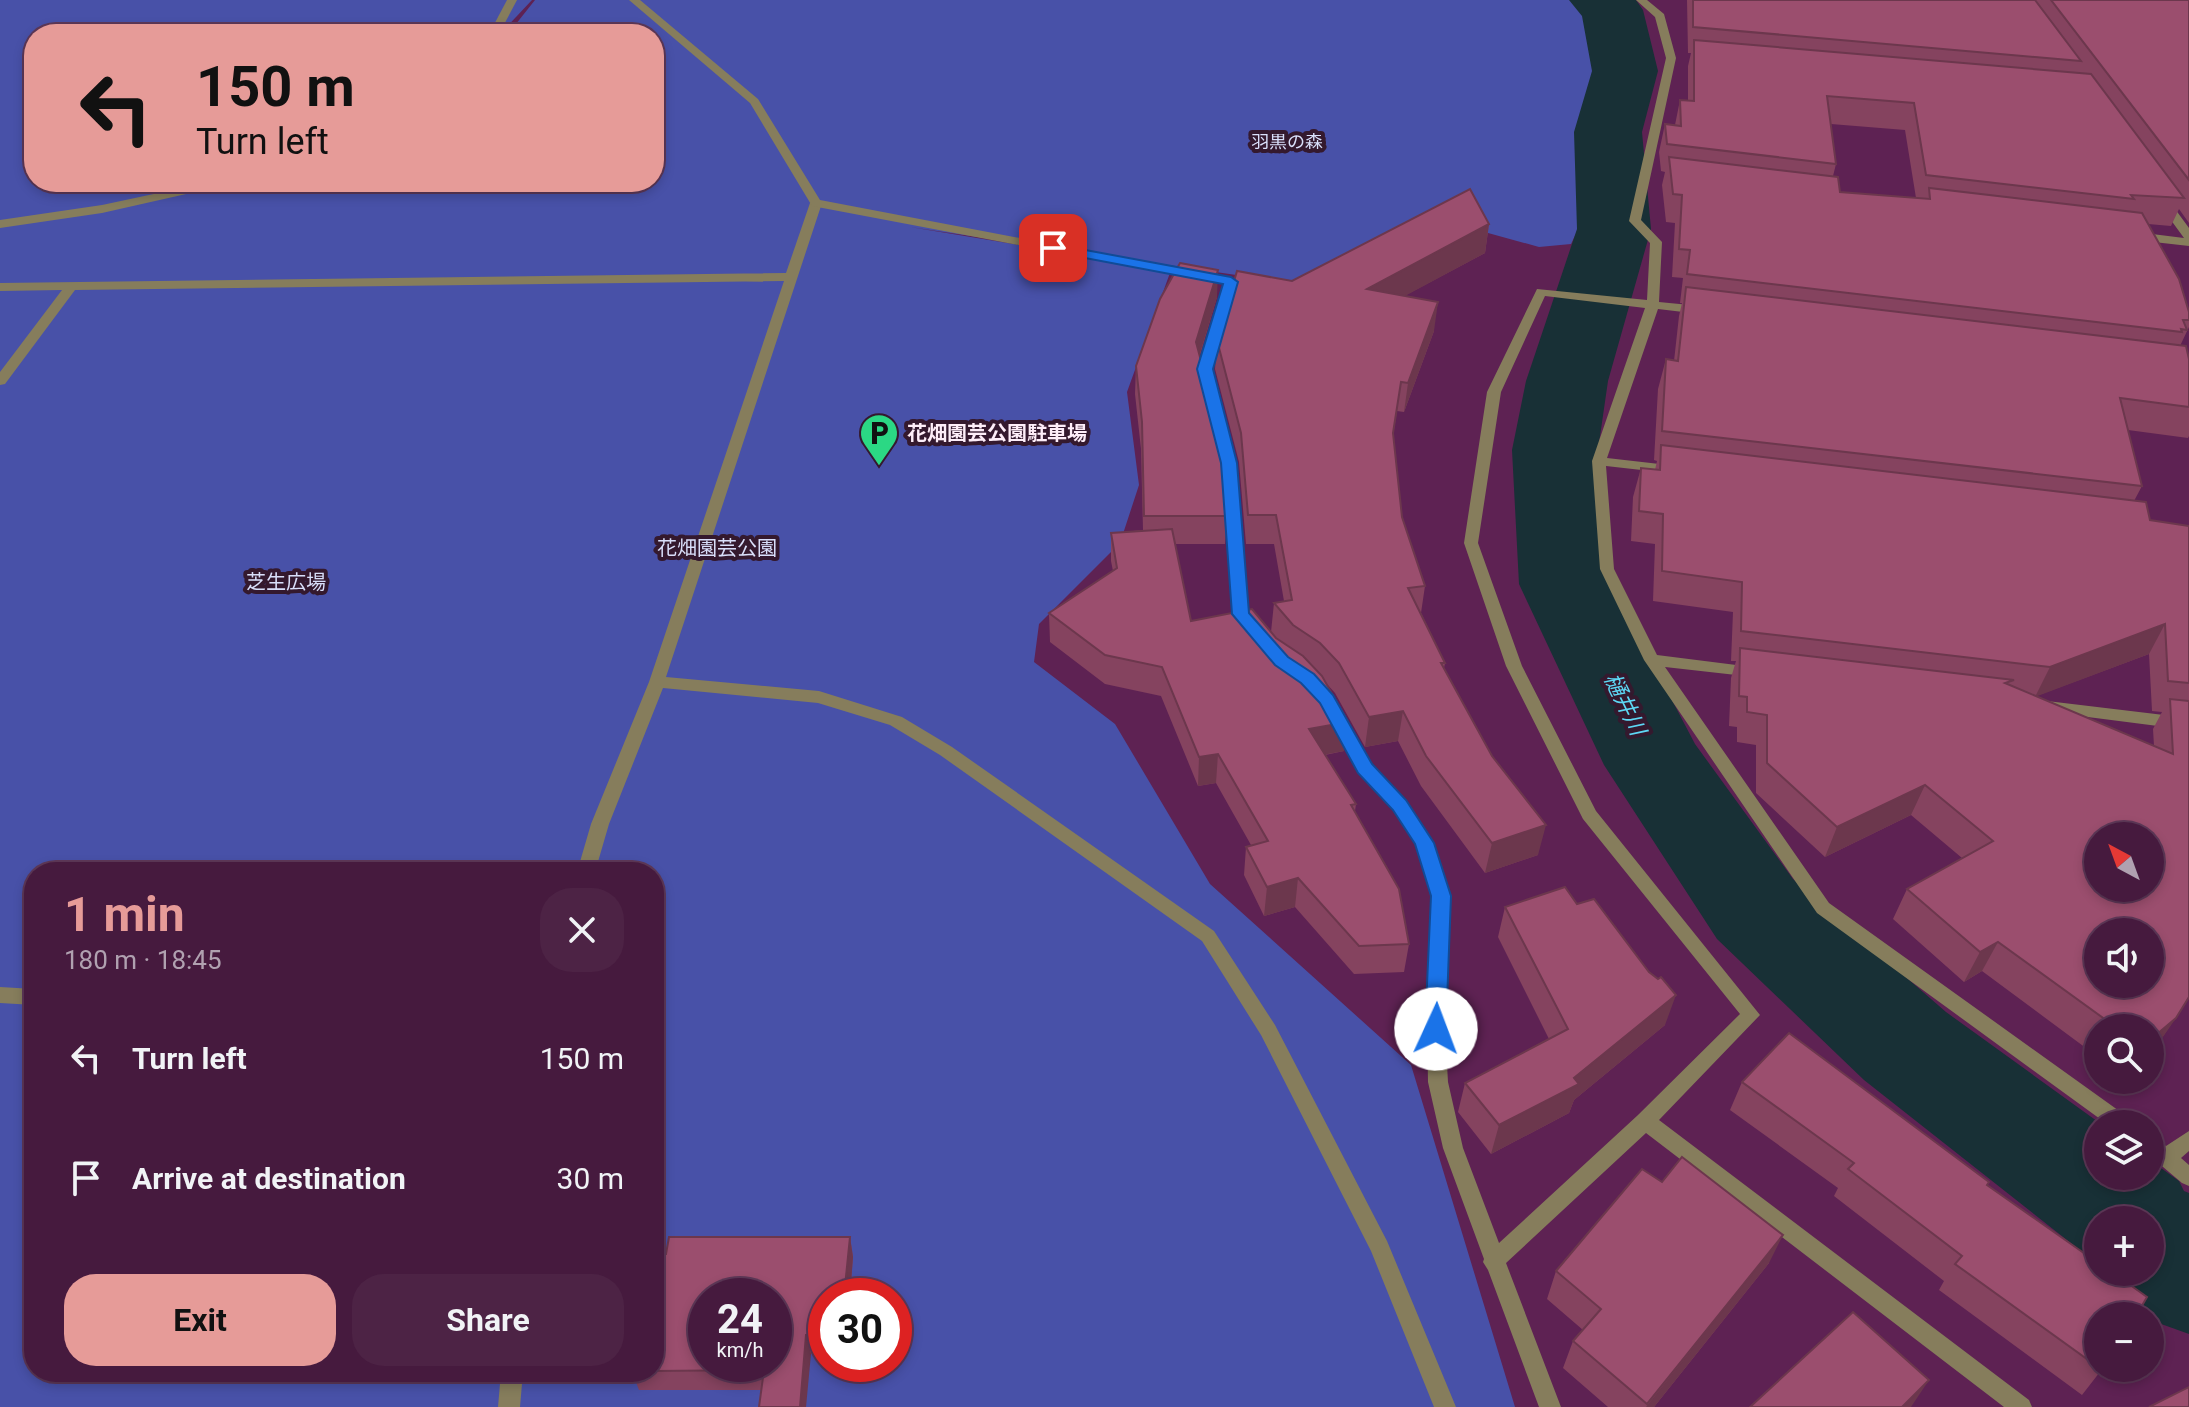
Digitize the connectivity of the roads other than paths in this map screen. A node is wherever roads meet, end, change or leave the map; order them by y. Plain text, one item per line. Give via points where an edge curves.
1 (512, 0) edge
2 (634, 0) edge
3 (1641, 0) edge
4 (499, 24) edge
5 (663, 24) edge
6 (664, 25) edge
7 (2151, 185) edge
8 (180, 192) edge
9 (816, 203) junction
10 (0, 224) edge
11 (2127, 234) edge
12 (2189, 239) edge
13 (792, 277) junction
14 (71, 286) junction
15 (0, 287) edge
16 (1653, 304) junction
17 (1716, 312) edge
18 (0, 381) edge
19 (1599, 461) junction
20 (1692, 472) edge
21 (1266, 644) edge
22 (1652, 660) junction
23 (1778, 675) edge
24 (657, 682) junction
25 (1327, 699) edge
26 (2031, 705) edge
27 (2189, 724) edge
28 (589, 862) edge
29 (0, 995) edge
30 (24, 996) edge
31 (2103, 1110) edge
32 (1645, 1121) junction
33 (2189, 1140) edge
34 (2164, 1155) edge
35 (2167, 1157) junction
36 (2189, 1177) edge
37 (1493, 1262) junction
38 (511, 1382) edge
39 (509, 1407) edge
40 (1445, 1407) edge
41 (1550, 1407) edge
42 (2021, 1407) edge

1 - 4 street
2 - 5 street
3 - 16 street via 1660,16 1679,59 1654,177 1635,221 1656,242
6 - 9 street via 754,101
7 - 12 street
8 - 10 street
9 - 13 street
9 - 21 street via 1231,282 1205,369 1229,463 1241,614
11 - 12 street
13 - 14 street
13 - 24 street
14 - 15 street
14 - 18 street
16 - 17 street
16 - 19 street
16 - 32 street via 1541,292 1494,392 1471,543 1514,666 1589,815 1751,1015
19 - 20 street
19 - 22 street via 1607,569
22 - 23 street
22 - 31 street via 1823,908
24 - 28 street
24 - 40 street via 819,697 896,721 1208,936 1268,1030 1380,1248
25 - 37 street via 1365,769 1399,805 1424,843 1441,896 1438,1082 1453,1148
26 - 27 street
29 - 30 street
32 - 37 street
32 - 42 street
33 - 35 street
34 - 35 street
35 - 36 street
37 - 41 street
38 - 39 street

